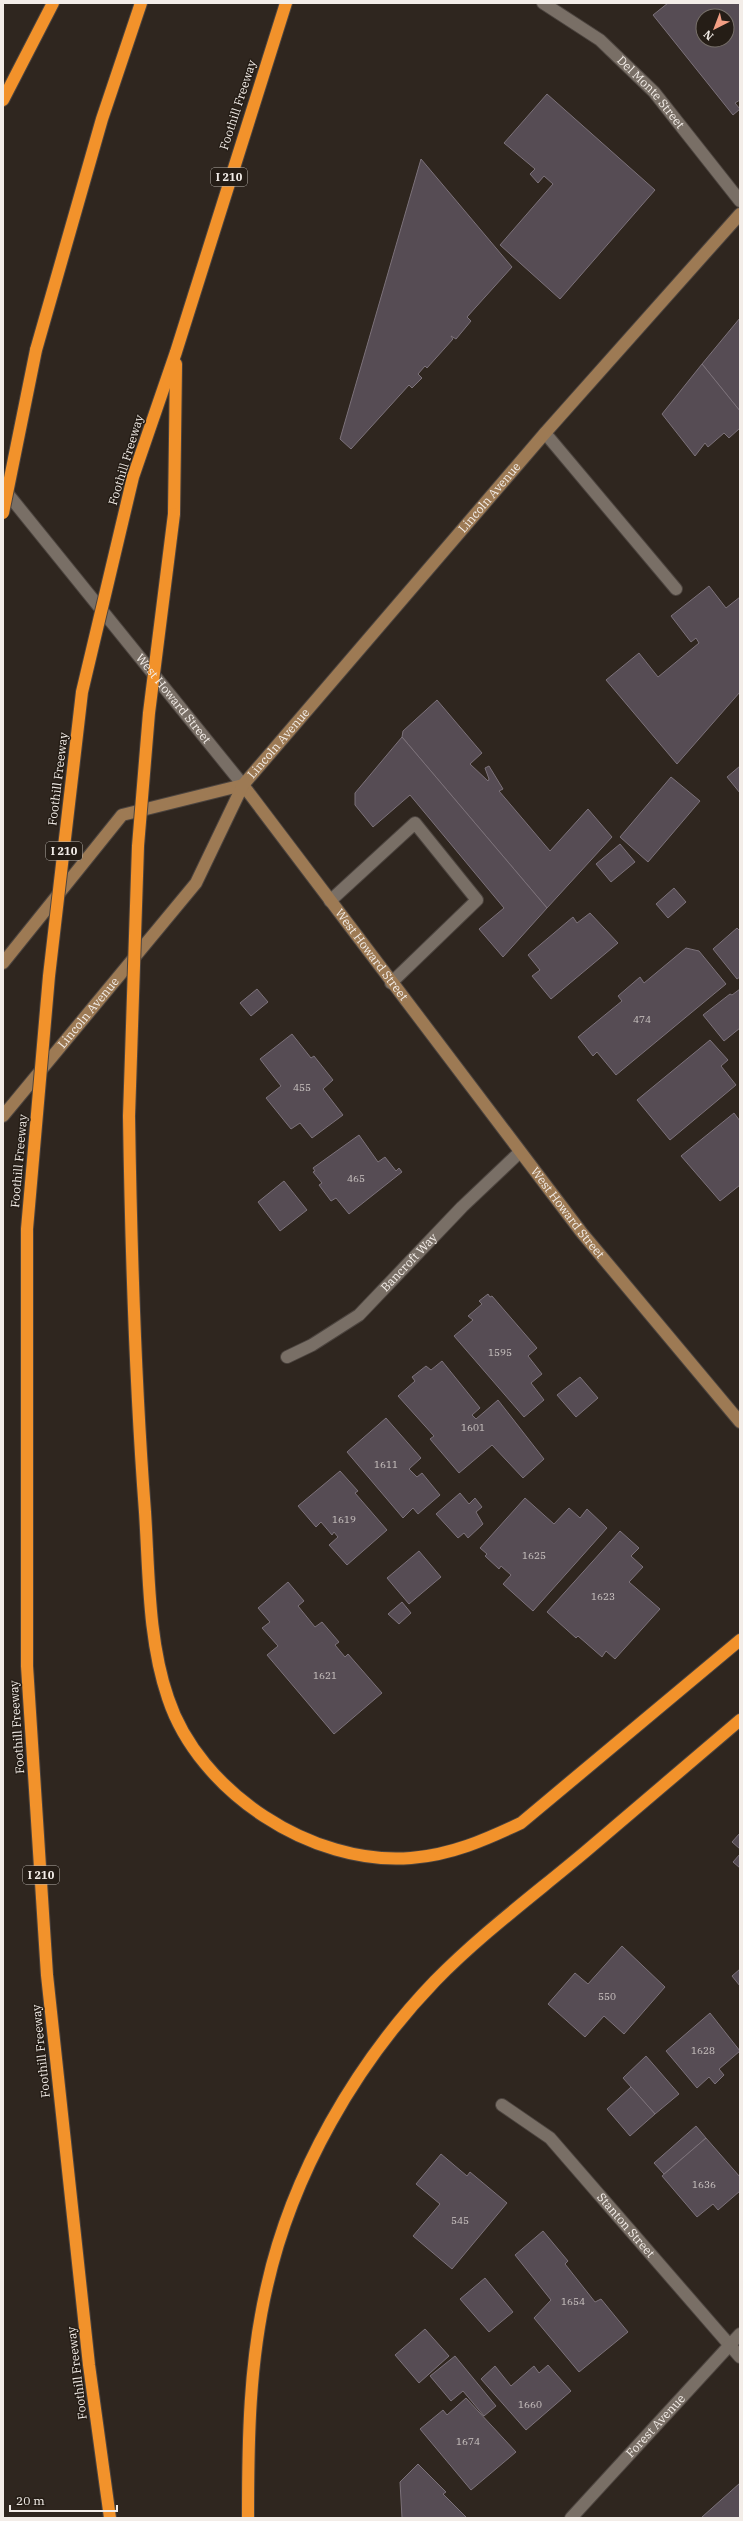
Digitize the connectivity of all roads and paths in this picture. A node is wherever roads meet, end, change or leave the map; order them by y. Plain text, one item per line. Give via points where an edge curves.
1 (53, 3) edge
2 (141, 3) edge
3 (286, 3) edge
4 (543, 3) edge
5 (3, 100) edge
6 (740, 201) edge
7 (740, 214) edge
8 (176, 352) junction
9 (545, 433) junction
10 (3, 488) edge
11 (3, 513) edge
12 (676, 590) dead end
13 (243, 785) junction
14 (330, 901) junction
15 (3, 963) edge
16 (391, 983) junction
17 (3, 1116) edge
18 (520, 1152) junction
19 (287, 1357) dead end
20 (740, 1422) edge
21 (740, 1640) edge
22 (740, 1720) edge
23 (502, 2105) dead end
24 (740, 2334) edge
25 (730, 2345) junction
26 (740, 2357) edge
27 (110, 2518) edge
28 (248, 2518) edge
29 (571, 2518) edge

1 - 5 highway
2 - 11 highway, bridge via 102,119 36,350
3 - 8 highway, Foothill Freeway / I 210
4 - 6 street, Del Monte Street via 600,40 654,92
7 - 9 main road, Lincoln Avenue
8 - 21 highway, bridge via 174,514 149,713 138,846 129,1116 134,1332 146,1532 157,1662 168,1700 186,1737 209,1769 236,1796 263,1817 292,1834 327,1847 369,1855 409,1858 446,1853 483,1842 521,1823
8 - 27 highway, Foothill Freeway / I 210, bridge via 133,477 82,692 49,976 27,1229 27,1666 47,1975 89,2365
9 - 12 street
9 - 13 main road, Lincoln Avenue
10 - 13 street, West Howard Street
13 - 14 main road, West Howard Street
13 - 15 main road, Lincoln Avenue via 122,815
13 - 17 main road, Lincoln Avenue via 196,883
14 - 16 main road, West Howard Street
14 - 16 street via 415,823 477,900
16 - 18 main road, West Howard Street
18 - 19 street, Bancroft Way via 462,1207 359,1315 312,1345
18 - 20 main road, West Howard Street via 582,1233
22 - 28 highway via 494,1928 436,1981 390,2032 354,2082 301,2185 284,2228 267,2284 252,2382
23 - 25 street, Stanton Street via 550,2138
24 - 25 street, Forest Avenue
25 - 26 street, Stanton Street
25 - 29 street, Forest Avenue

